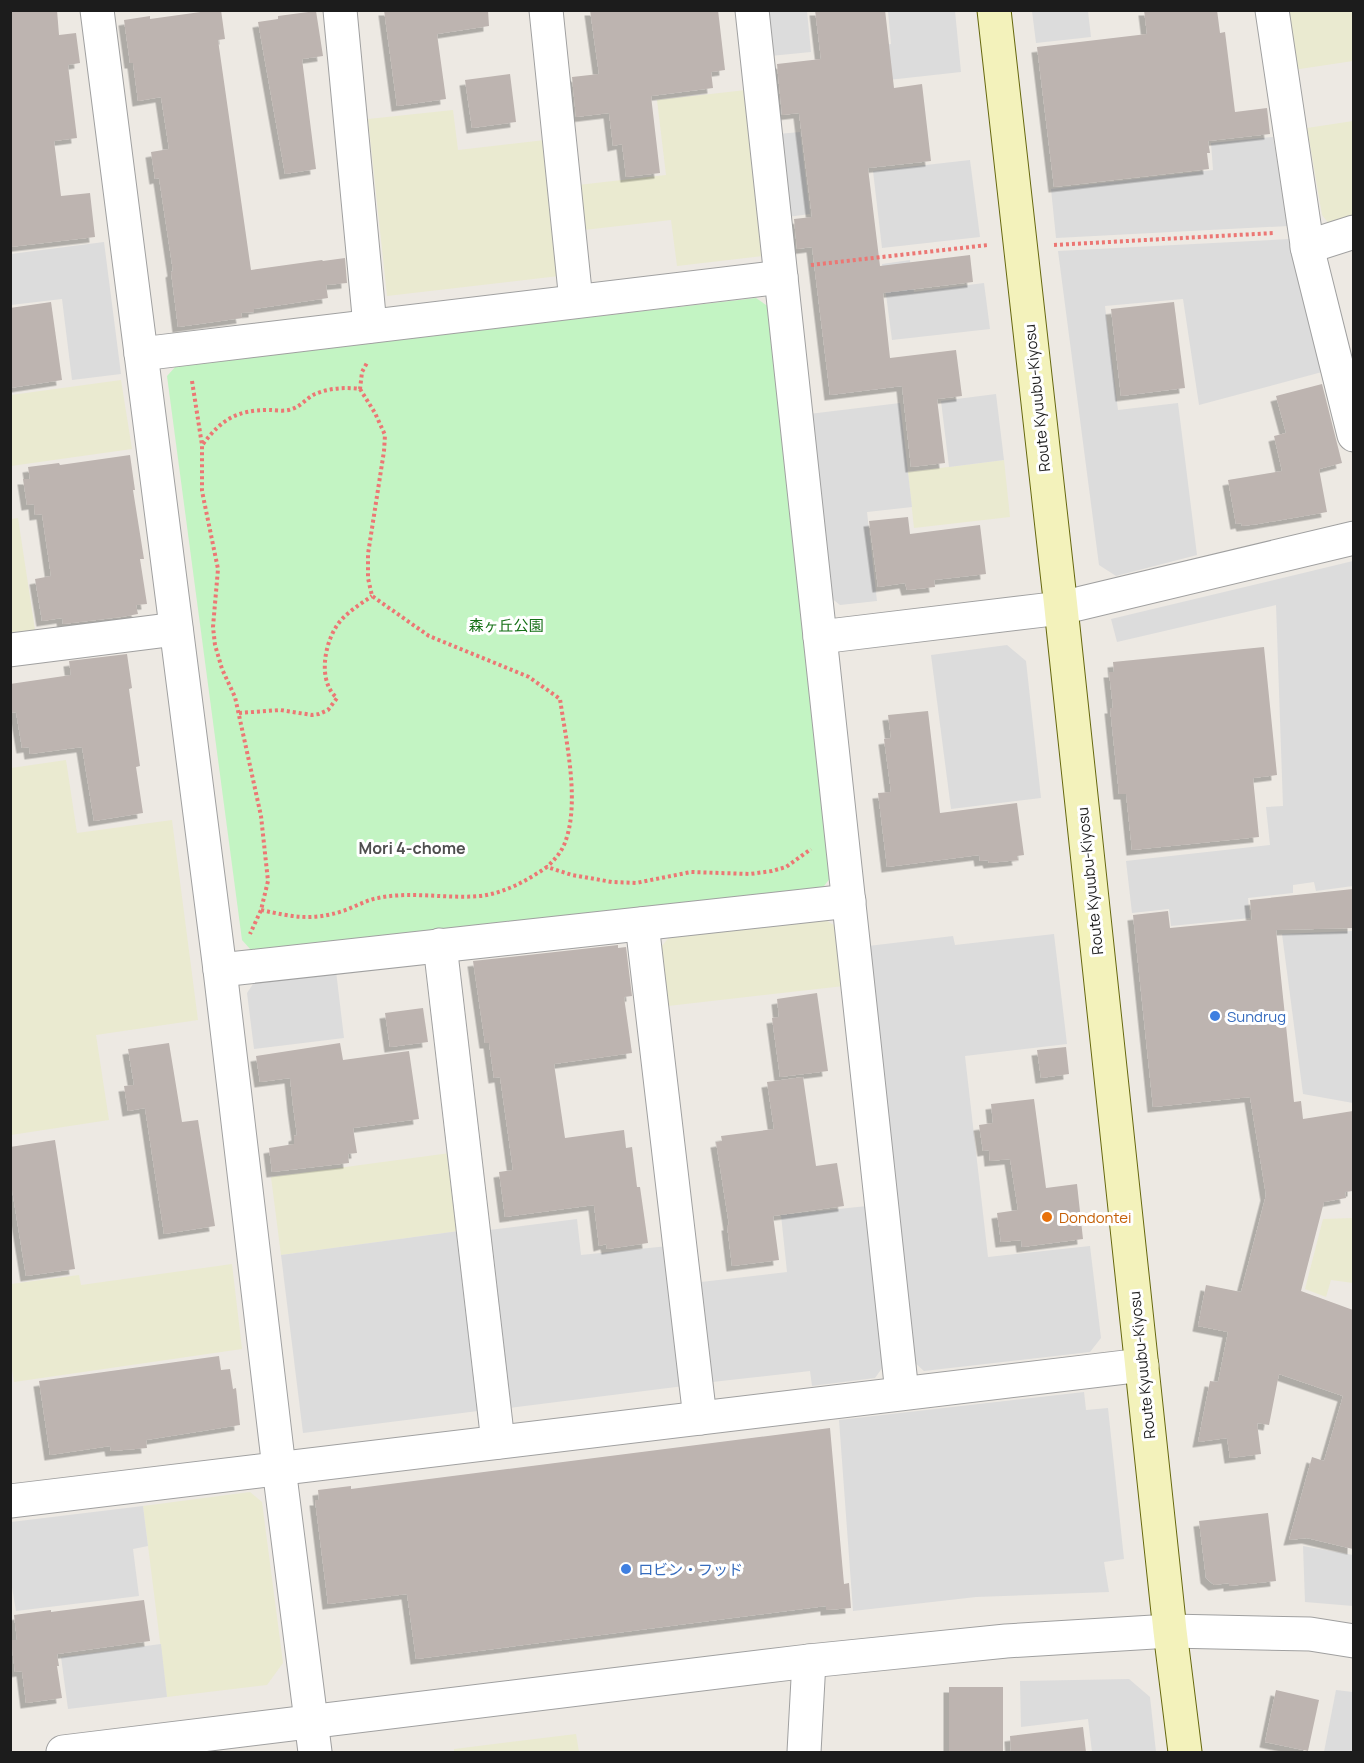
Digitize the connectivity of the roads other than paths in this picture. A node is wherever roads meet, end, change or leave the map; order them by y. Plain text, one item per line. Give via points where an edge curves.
1 (98, 10) edge
2 (340, 10) edge
3 (546, 10) edge
4 (752, 10) edge
5 (994, 10) edge
6 (1272, 10) edge
7 (1353, 232) edge
8 (1306, 239) junction
9 (780, 272) junction
10 (576, 301) junction
11 (377, 325) junction
12 (141, 354) junction
13 (1353, 435) edge
14 (1353, 538) edge
15 (1061, 608) junction
16 (176, 629) junction
17 (820, 637) junction
18 (10, 650) edge
19 (849, 901) junction
20 (642, 924) junction
21 (440, 945) junction
22 (236, 968) junction
23 (1142, 1365) junction
24 (902, 1393) junction
25 (700, 1418) junction
26 (498, 1442) junction
27 (279, 1468) junction
28 (11, 1497) edge
29 (1170, 1631) junction
30 (1353, 1641) edge
31 (810, 1661) junction
32 (313, 1737) edge
33 (63, 1752) edge
34 (804, 1752) edge
35 (1185, 1752) edge

1 - 12 street
2 - 11 street
3 - 10 street
4 - 9 street
5 - 15 main road, Route Kyuubu-Kiyosu
6 - 8 street
7 - 8 street
8 - 13 street
9 - 10 street
9 - 17 street
10 - 11 street
11 - 12 street
12 - 16 street
14 - 15 street
15 - 17 street
15 - 23 main road, Route Kyuubu-Kiyosu
16 - 18 street
16 - 22 street
17 - 19 street
19 - 20 street
19 - 24 street
20 - 21 street
20 - 25 street
21 - 22 street
21 - 26 street
22 - 27 street
23 - 24 street
23 - 29 main road, Route Kyuubu-Kiyosu
24 - 25 street
25 - 26 street
26 - 27 street
27 - 28 street
27 - 32 street
29 - 30 street via 1310,1634
29 - 31 street via 1006,1641
29 - 35 main road, Route Kyuubu-Kiyosu
31 - 32 street
31 - 34 street
32 - 33 street

